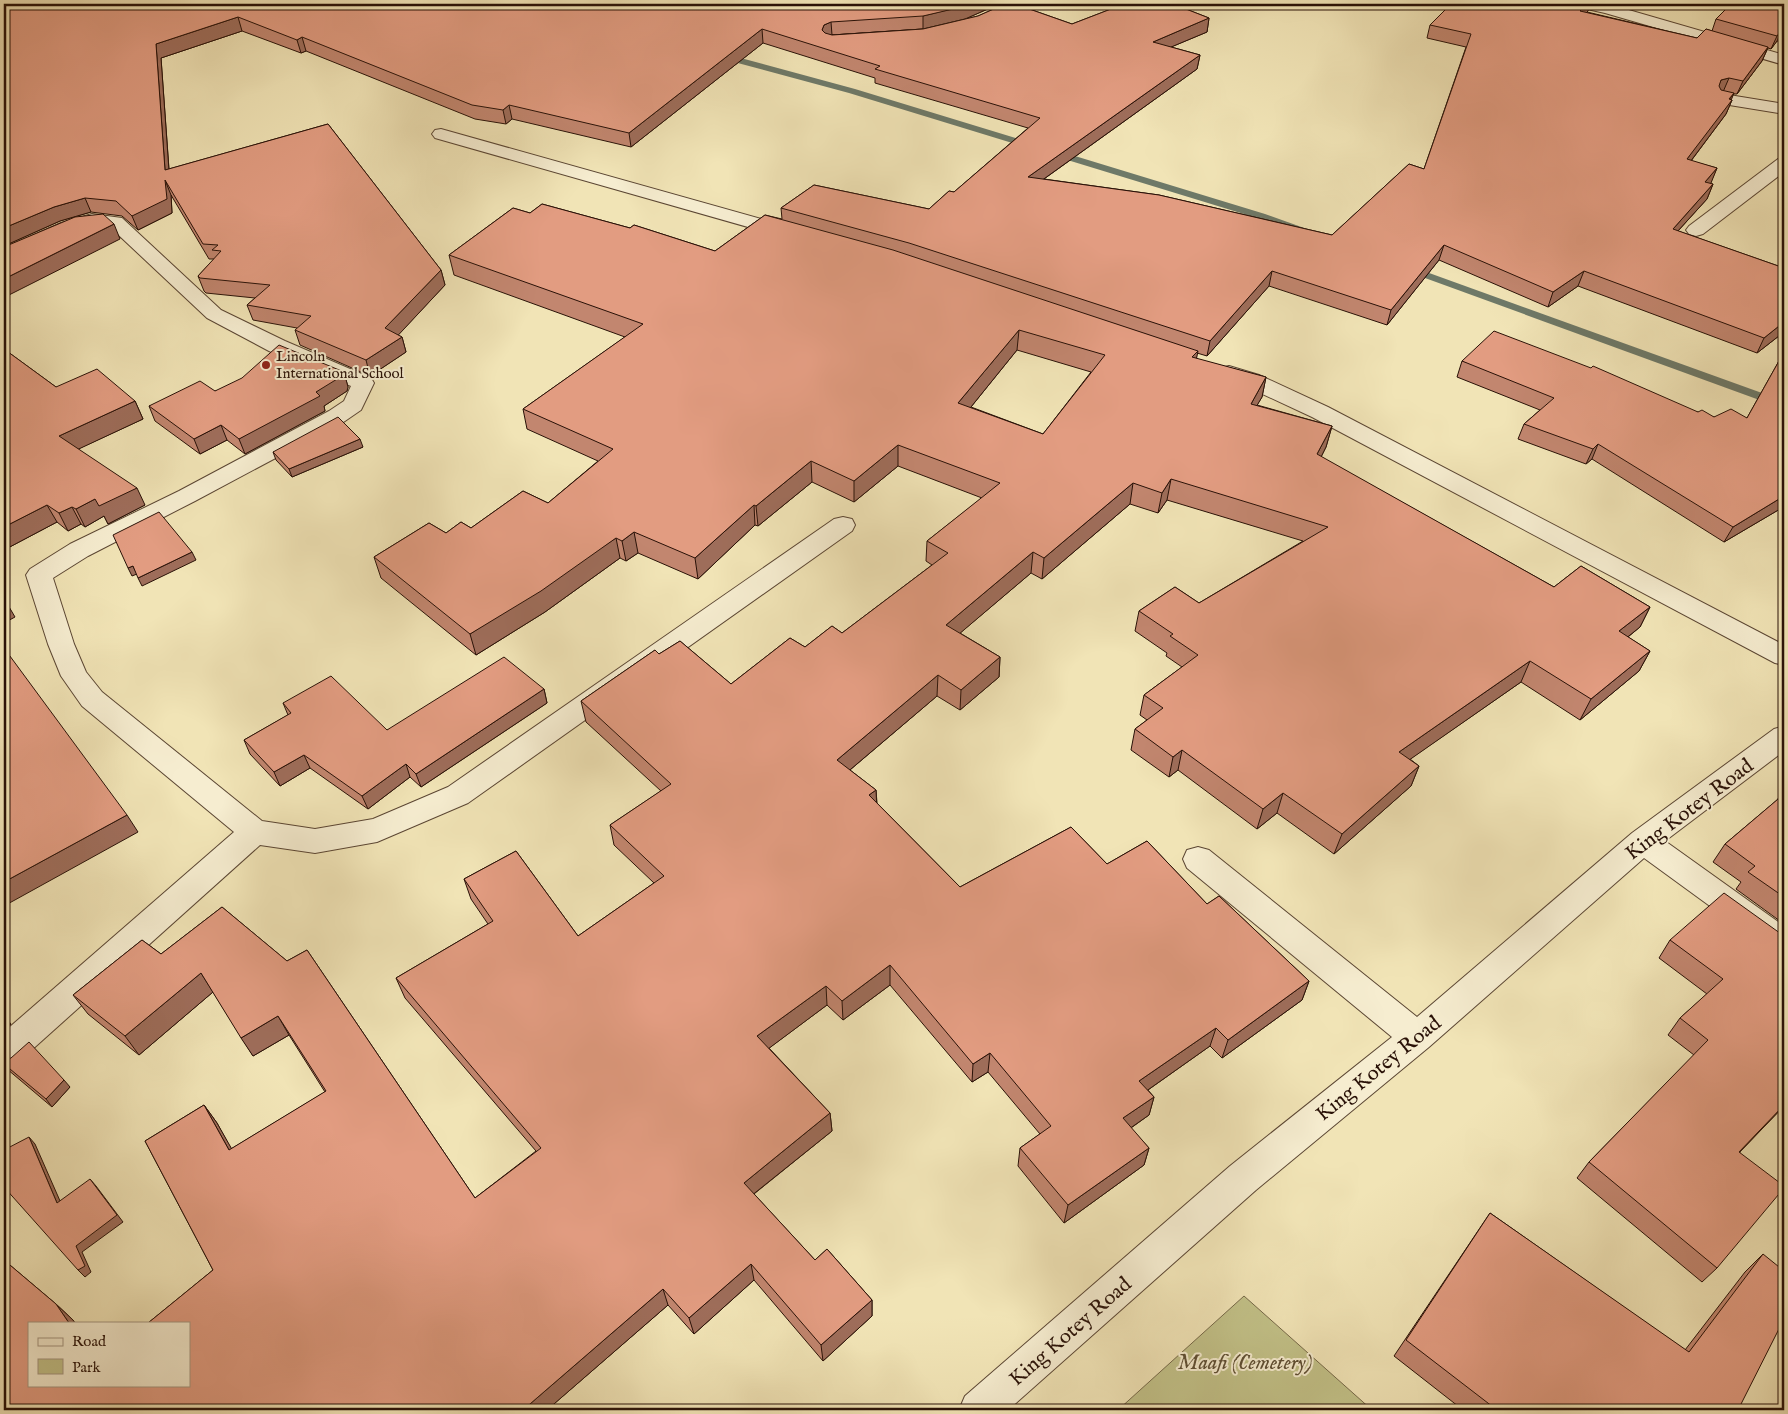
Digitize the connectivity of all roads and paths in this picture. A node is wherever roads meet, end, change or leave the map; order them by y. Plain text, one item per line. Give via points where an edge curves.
1 (1583, 4) edge
2 (1784, 60) edge
3 (1723, 99) edge
4 (1784, 109) edge
5 (441, 134) dead end
6 (1784, 163) edge
7 (1696, 230) dead end
8 (806, 237) edge
9 (4, 256) edge
10 (1213, 368) edge
11 (843, 525) dead end
12 (1784, 656) edge
13 (1784, 736) edge
14 (254, 832) junction
15 (1643, 842) junction
16 (1198, 859) dead end
17 (1784, 943) edge
18 (1417, 1037) junction
19 (4, 1053) edge
20 (979, 1410) edge

1 - 2 street
3 - 4 street
5 - 8 street
6 - 7 street
9 - 14 street via 68,227 92,220 114,222 214,314 277,346 363,383 353,405 336,416 79,550 39,575 74,676 92,699
10 - 12 street via 1251,380 1320,412
11 - 14 street via 458,795 377,830 315,841
13 - 15 street, King Kotey Road
14 - 19 street
15 - 17 street
15 - 18 street, King Kotey Road
16 - 18 street
18 - 20 street, King Kotey Road via 1242,1178

